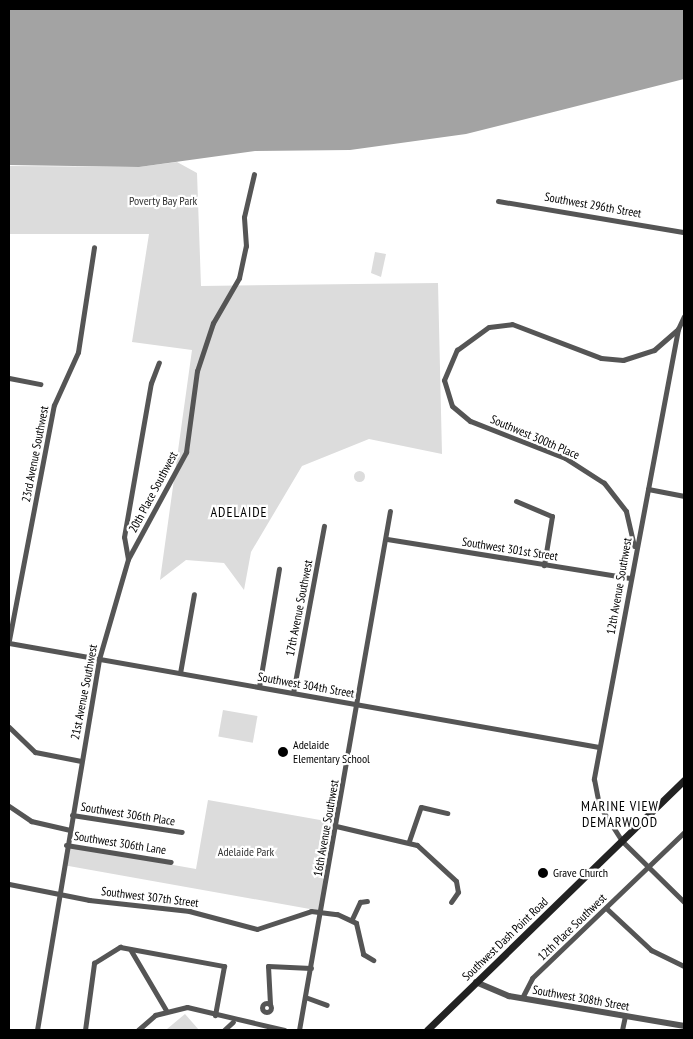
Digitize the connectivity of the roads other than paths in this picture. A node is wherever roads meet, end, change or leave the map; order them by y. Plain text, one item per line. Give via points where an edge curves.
1 (254, 174) dead end
2 (498, 201) dead end
3 (684, 232) edge
4 (94, 246) dead end
5 (684, 316) edge
6 (678, 329) junction
7 (159, 362) dead end
8 (9, 378) edge
9 (40, 384) dead end
10 (648, 489) junction
11 (684, 496) edge
12 (516, 501) dead end
13 (390, 511) dead end
14 (324, 526) dead end
15 (386, 538) junction
16 (128, 558) junction
17 (633, 561) junction
18 (544, 565) junction
19 (279, 569) dead end
20 (630, 578) junction
21 (194, 594) dead end
22 (9, 640) edge
23 (9, 644) edge
24 (99, 659) junction
25 (180, 674) junction
26 (259, 687) junction
27 (293, 693) junction
28 (358, 705) junction
29 (9, 728) edge
30 (599, 747) junction
31 (81, 762) junction
32 (684, 780) edge
33 (9, 806) edge
34 (447, 813) dead end
35 (72, 816) junction
36 (336, 826) junction
37 (69, 830) junction
38 (182, 832) dead end
39 (684, 832) edge
40 (409, 840) junction
41 (622, 841) junction
42 (66, 845) junction
43 (171, 862) dead end
44 (648, 868) junction
45 (9, 884) edge
46 (57, 893) junction
47 (368, 901) dead end
48 (451, 902) dead end
49 (684, 902) edge
50 (606, 908) junction
51 (321, 911) junction
52 (352, 919) junction
53 (130, 949) junction
54 (373, 960) dead end
55 (684, 966) edge
56 (311, 968) junction
57 (476, 982) junction
58 (305, 997) junction
59 (522, 998) junction
60 (270, 1004) dead end
61 (327, 1005) dead end
62 (166, 1010) junction
63 (215, 1015) junction
64 (625, 1016) junction
65 (233, 1022) junction
66 (684, 1026) edge
67 (268, 1029) edge
68 (37, 1030) edge
69 (84, 1030) edge
70 (138, 1030) edge
71 (224, 1030) edge
72 (284, 1030) edge
73 (299, 1030) edge
74 (427, 1030) edge
75 (622, 1030) edge

1 - 16 street, 20th Place Southwest via 244,217 246,246 239,278 213,323 197,371 186,452
2 - 3 street, Southwest 296th Street
4 - 22 street, 23rd Avenue Southwest via 78,352 54,405
5 - 6 street
6 - 10 street, 12th Avenue Southwest
6 - 17 street, Southwest 300th Place via 654,350 623,360 601,358 512,324 498,324 473,336 450,360 444,388 458,413 565,458 612,491 630,523
7 - 16 street, 21st Avenue Southwest via 151,383 124,532
8 - 9 street
10 - 11 street
10 - 17 street, 12th Avenue Southwest
12 - 18 street via 552,516
13 - 15 street, 16th Avenue Southwest
14 - 27 street, 17th Avenue Southwest
15 - 18 street, Southwest 301st Street
15 - 28 street, 16th Avenue Southwest
16 - 24 street, 21st Avenue Southwest
17 - 20 street, 12th Avenue Southwest
18 - 20 street, Southwest 301st Street
19 - 26 street
20 - 30 street, 12th Avenue Southwest
21 - 25 street
23 - 24 street, Southwest 304th Street
24 - 25 street, Southwest 304th Street
24 - 31 street, 21st Avenue Southwest
25 - 26 street, Southwest 304th Street
26 - 27 street, Southwest 304th Street
27 - 28 street, Southwest 304th Street
28 - 30 street, Southwest 304th Street
28 - 36 street, 16th Avenue Southwest
29 - 31 street via 35,752
30 - 41 street, 12th Avenue Southwest via 594,779 597,801
31 - 35 street, 21st Avenue Southwest
32 - 41 main road, Southwest Dash Point Road
33 - 37 street via 31,821
34 - 40 street via 431,806 418,810
35 - 37 street, 21st Avenue Southwest
35 - 38 street, Southwest 306th Place
36 - 40 street
36 - 51 street, 16th Avenue Southwest
37 - 42 street, 21st Avenue Southwest
39 - 44 street, 12th Place Southwest
40 - 48 street via 454,877 458,890
41 - 44 street, 12th Avenue Southwest
41 - 57 main road, Southwest Dash Point Road
42 - 43 street, Southwest 306th Lane
42 - 46 street, 21st Avenue Southwest
44 - 49 street, 12th Avenue Southwest
44 - 50 street, 12th Place Southwest
45 - 46 street, Southwest 307th Street
46 - 51 street, Southwest 307th Street via 189,911 257,929
46 - 68 street, 21st Avenue Southwest
47 - 52 street via 360,902
50 - 55 street via 651,950
50 - 59 street, 12th Place Southwest via 532,978
51 - 52 street
51 - 56 street, 16th Avenue Southwest
52 - 54 street via 361,932 364,954
53 - 62 street
53 - 63 street via 224,966
53 - 69 street via 120,947 94,963
56 - 58 street, 16th Avenue Southwest
56 - 60 street via 268,966
57 - 59 street, Southwest 308th Street
57 - 74 main road, Southwest Dash Point Road
58 - 61 street
58 - 73 street, 16th Avenue Southwest
59 - 64 street, Southwest 308th Street
62 - 63 street via 187,1007
62 - 70 street
63 - 65 street
64 - 66 street, Southwest 308th Street
64 - 75 street
65 - 67 street
65 - 71 street
67 - 72 street

